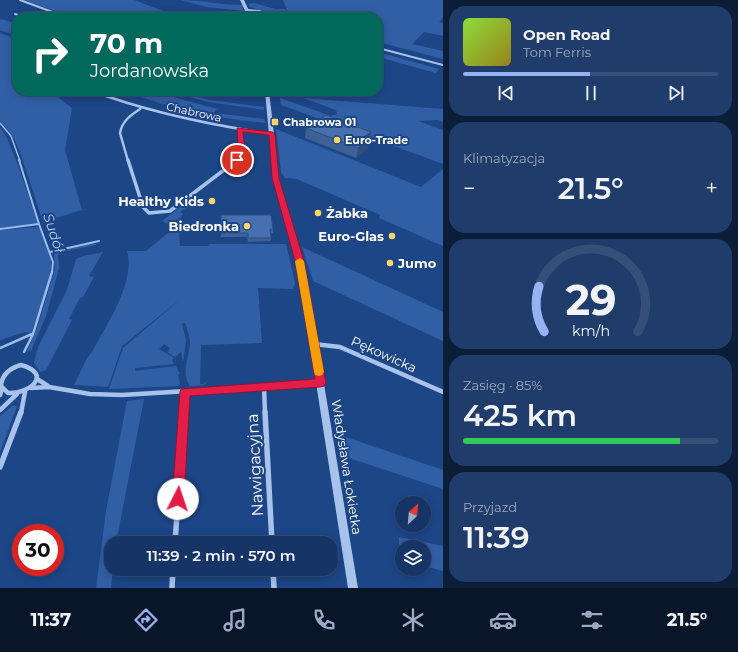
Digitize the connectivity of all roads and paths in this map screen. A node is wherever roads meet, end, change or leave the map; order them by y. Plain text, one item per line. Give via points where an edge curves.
1 (20, 0) edge
2 (242, 0) edge
3 (248, 10) joint
4 (52, 12) edge
5 (262, 12) edge
6 (383, 49) edge
7 (443, 65) edge
8 (105, 96) edge
9 (268, 96) edge
10 (140, 109) junction
11 (239, 130) junction
12 (272, 134) junction
13 (314, 344) junction
14 (37, 379) junction
15 (320, 383) junction
16 (264, 386) junction
17 (49, 387) junction
18 (31, 388) junction
19 (2, 389) junction
20 (25, 392) junction
21 (185, 392) junction
22 (443, 392) edge
23 (17, 394) junction
24 (0, 395) edge
25 (0, 410) edge
26 (0, 467) edge
27 (175, 536) edge
28 (272, 536) edge
29 (173, 576) edge
30 (273, 576) edge
31 (172, 587) edge
32 (274, 588) edge
33 (353, 588) edge

1 - 4 street
2 - 3 street
3 - 5 street
6 - 7 street
8 - 10 street, Chabrowa
9 - 12 street, Władysława Łokietka
10 - 11 street, Chabrowa
10 - 11 street via 124,123 120,133 134,184 143,207 149,213 170,211 237,160 241,149
11 - 12 street, Chabrowa
12 - 13 street, Władysława Łokietka via 276,178 300,261
13 - 15 street, Władysława Łokietka
13 - 22 street, Pękowicka via 340,347
14 - 17 street
14 - 18 street
14 - 19 street via 32,367 21,365 2,377
15 - 16 street
15 - 33 street, Władysława Łokietka
16 - 21 street
16 - 28 street, Nawigacyjna
17 - 18 street
17 - 21 street via 90,394
18 - 20 street
19 - 23 street
19 - 24 street
20 - 23 street
20 - 26 street via 22,408
21 - 27 street
23 - 25 street
29 - 31 street
30 - 32 street

